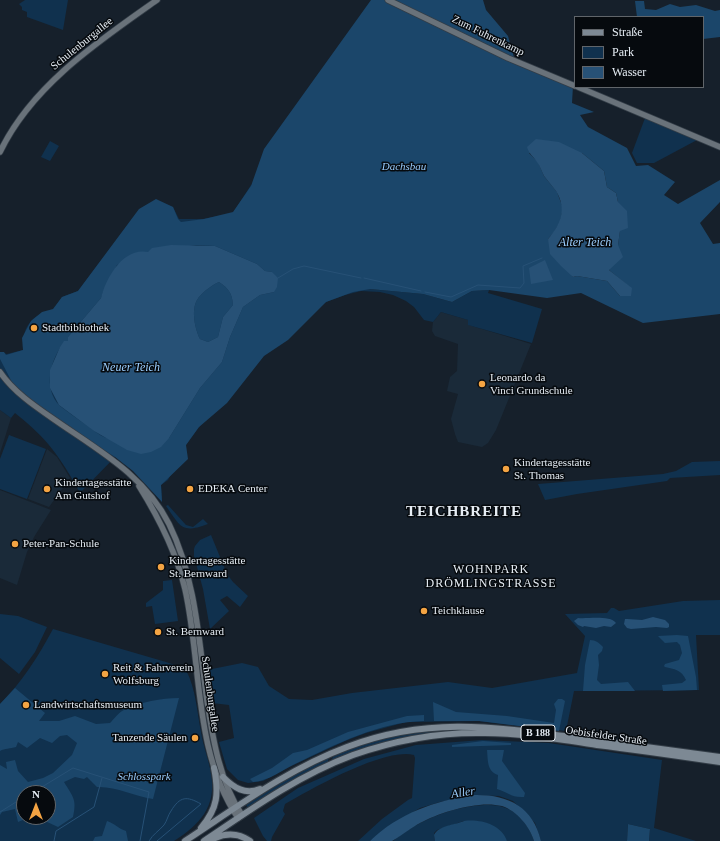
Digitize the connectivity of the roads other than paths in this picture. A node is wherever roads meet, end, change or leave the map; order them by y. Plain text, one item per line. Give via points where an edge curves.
1 (157, 0) edge
2 (391, 1) edge
3 (574, 85) edge
4 (581, 88) edge
5 (720, 147) edge
6 (0, 152) edge
7 (0, 372) edge
8 (174, 544) junction
9 (720, 757) edge
10 (720, 762) edge
11 (214, 768) junction
12 (223, 777) junction
13 (272, 784) junction
14 (234, 808) junction
15 (240, 817) junction
16 (196, 834) junction
17 (185, 841) edge
18 (204, 841) edge
19 (208, 841) edge
20 (250, 841) edge

1 - 6 street, Schulenburgallee via 62,71 22,116
2 - 3 street, Zum Fuhrenkamp via 517,62
4 - 5 street, Zum Fuhrenkamp
7 - 8 street, Schulenburgallee via 30,403 134,477
8 - 11 street, Schulenburgallee via 185,589 203,720
8 - 12 street, Schulenburgallee via 190,587 210,721
9 - 13 main road, Oebisfelder Straße / B 188 via 527,731 479,726 444,726 407,730 347,746
10 - 15 main road, Oebisfelder Straße / B 188 via 510,735 479,733 428,736 375,748 335,763 298,781
11 - 14 street, Schulenburgallee
11 - 16 main road via 217,789 214,807
12 - 13 main road via 236,788 249,792
12 - 14 street, Schulenburgallee
13 - 14 main road, B 188
14 - 15 street, Schulenburgallee
14 - 16 main road, B 188
15 - 18 main road, Oebisfelder Straße / B 188
16 - 17 main road, B 188
19 - 20 main road via 233,834

